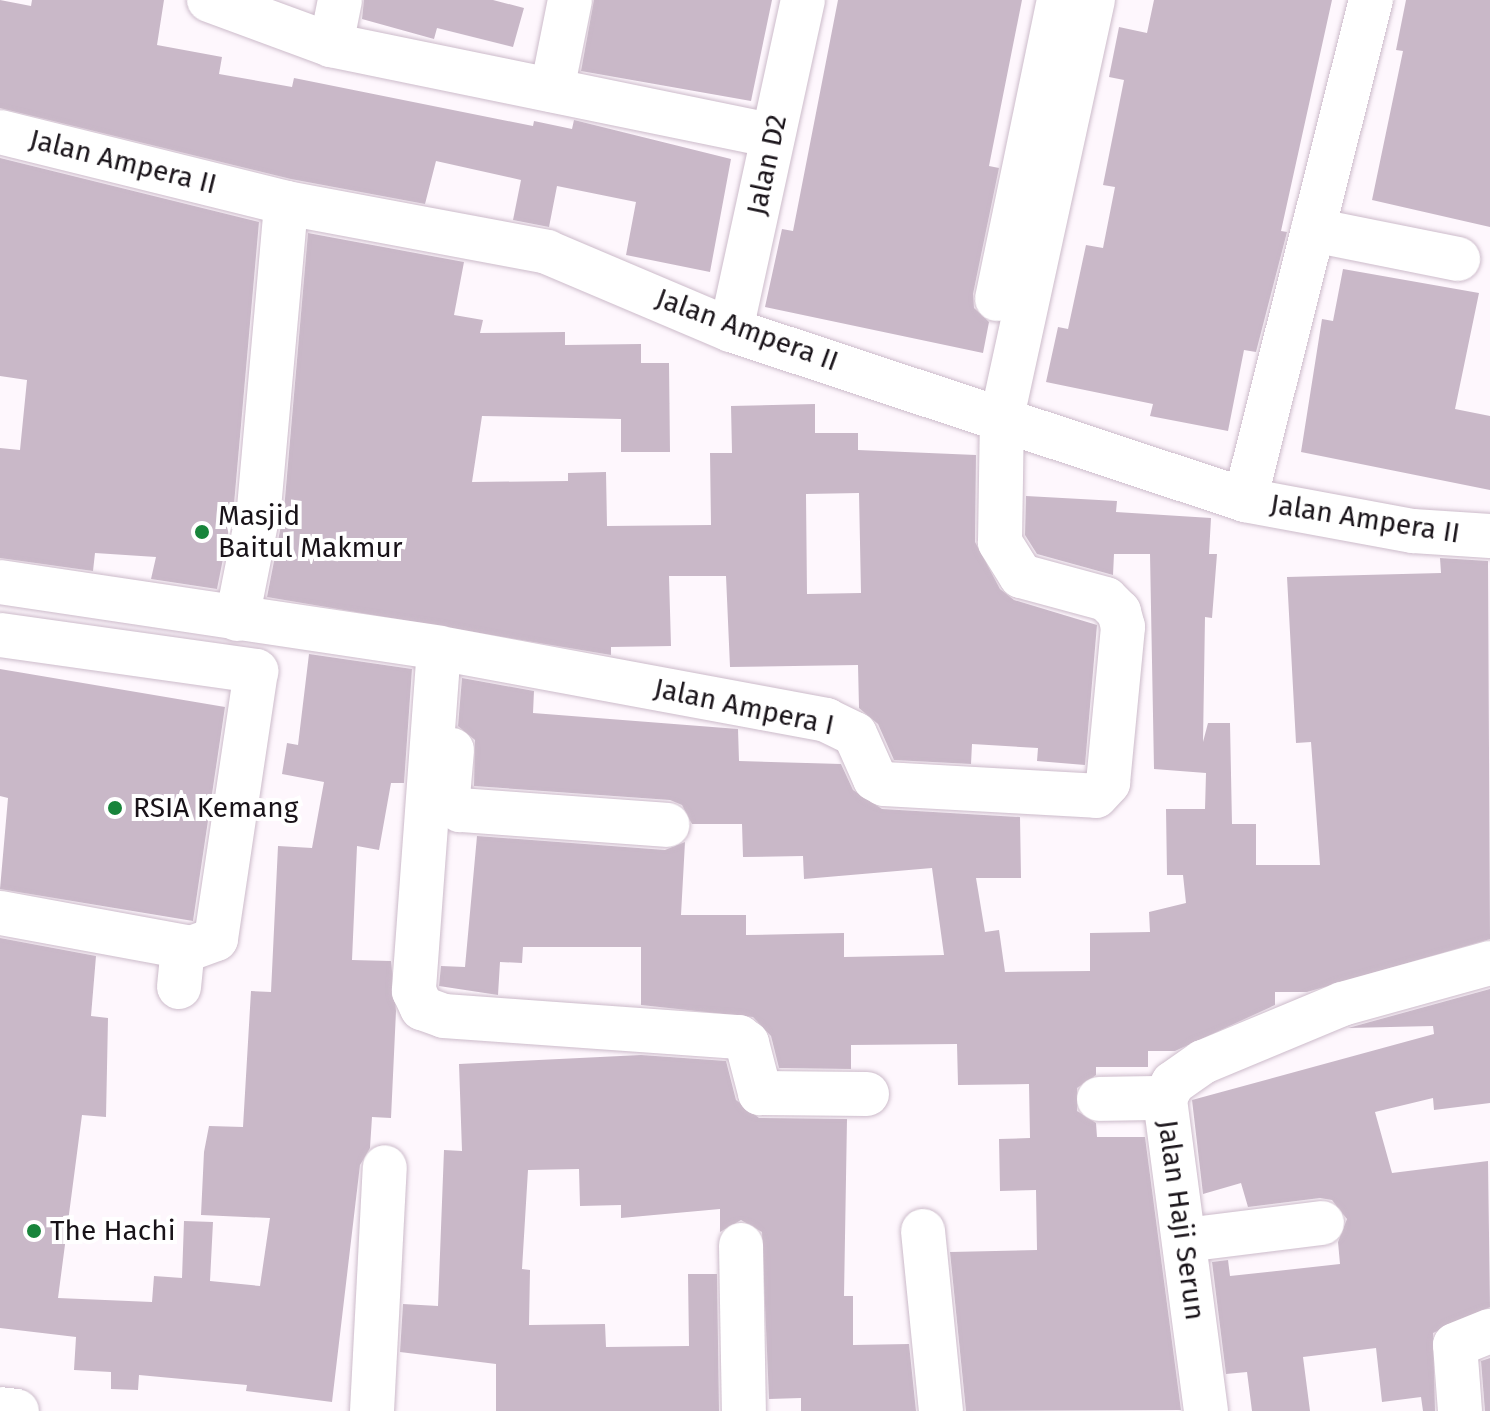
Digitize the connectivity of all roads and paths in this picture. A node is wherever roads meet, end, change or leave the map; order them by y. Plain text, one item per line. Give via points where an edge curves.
1 (209, 0) edge
2 (340, 0) edge
3 (570, 0) edge
4 (803, 0) edge
5 (1059, 0) edge
6 (1093, 0) edge
7 (1371, 0) edge
8 (331, 45) junction
9 (552, 90) junction
10 (0, 132) edge
11 (773, 136) junction
12 (286, 203) junction
13 (1313, 230) junction
14 (1458, 259) dead end
15 (731, 330) junction
16 (988, 412) junction
17 (1245, 500) junction
18 (1490, 536) edge
19 (0, 582) edge
20 (237, 619) junction
21 (0, 635) edge
22 (449, 650) junction
23 (667, 825) dead end
24 (0, 913) edge
25 (1490, 963) edge
26 (867, 1094) dead end
27 (1165, 1098) junction
28 (1099, 1099) dead end
29 (385, 1167) dead end
30 (1322, 1223) dead end
31 (923, 1231) dead end
32 (1185, 1240) junction
33 (741, 1245) dead end
34 (1490, 1331) edge
35 (0, 1409) edge
36 (17, 1411) edge
37 (372, 1411) edge
38 (744, 1411) edge
39 (941, 1411) edge
40 (1206, 1411) edge
41 (1460, 1411) edge

1 - 8 street
2 - 8 street
3 - 9 street
4 - 11 street, Jalan D2
5 - 16 street
6 - 16 street
7 - 13 street
8 - 9 street
9 - 11 street
10 - 12 street, Jalan Ampera II
11 - 15 street, Jalan D2
12 - 15 street, Jalan Ampera II via 547,252
12 - 20 street via 259,508
13 - 14 street
13 - 17 street
15 - 16 street, Jalan Ampera II
16 - 17 street, Jalan Ampera II
16 - 22 street, Jalan Ampera I via 1000,542 1007,560 1021,576 1106,599 1123,627 1108,783 1096,796 884,784 875,779 863,743 838,723
17 - 18 street, Jalan Ampera II via 1413,531
19 - 20 street, Jalan Ampera I
20 - 22 street, Jalan Ampera I
21 - 24 street via 256,671 220,929 207,947 181,967
22 - 23 street via 448,797 455,806
22 - 26 street via 414,991 422,1008 444,1016 739,1037 747,1043 760,1093
25 - 27 street, Jalan Haji Serun via 1342,1004 1203,1062 1173,1083
27 - 28 street
27 - 32 street, Jalan Haji Serun
29 - 37 street
30 - 32 street
31 - 39 street
32 - 40 street, Jalan Haji Serun
33 - 38 street
34 - 41 street via 1455,1345
35 - 36 street

